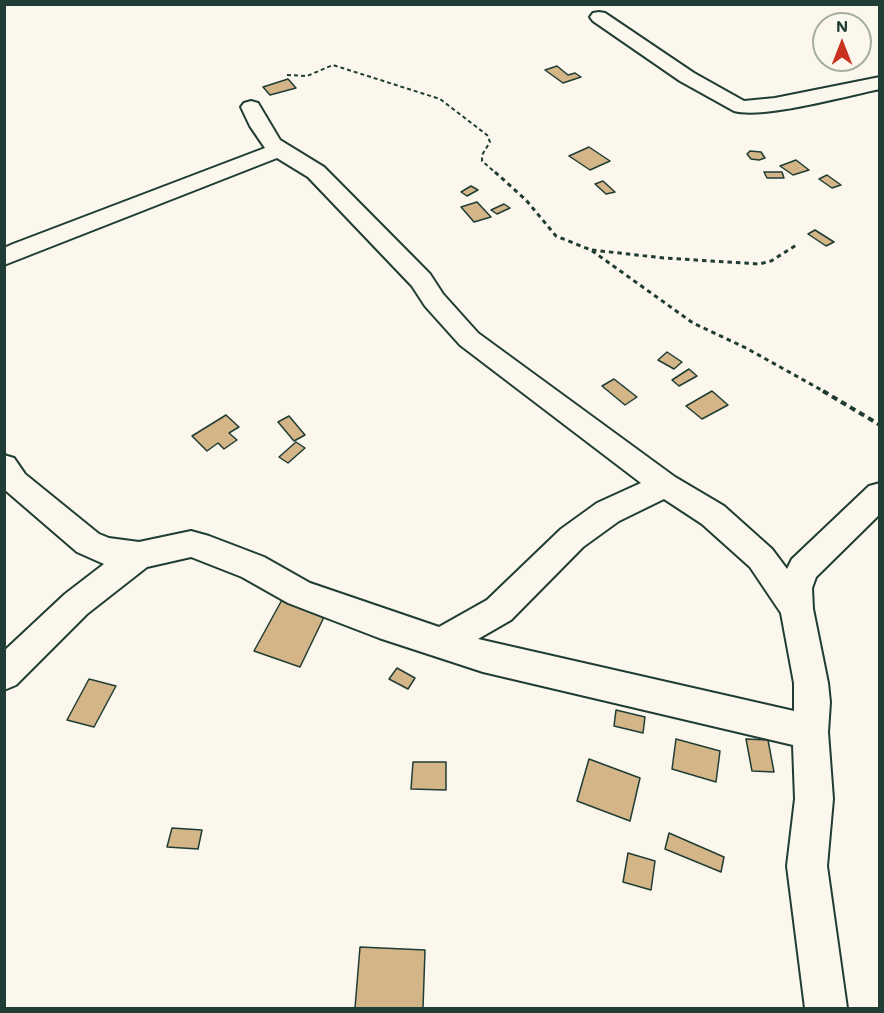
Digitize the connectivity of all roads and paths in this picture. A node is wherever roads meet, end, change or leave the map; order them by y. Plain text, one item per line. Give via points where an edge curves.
1 (599, 17) dead end
2 (287, 75) dead end
3 (879, 83) edge
4 (251, 107) dead end
5 (280, 150) junction
6 (798, 244) dead end
7 (591, 250) junction
8 (4, 258) edge
9 (879, 425) edge
10 (4, 466) edge
11 (665, 485) junction
12 (879, 495) edge
13 (139, 555) junction
14 (797, 609) junction
15 (441, 643) junction
16 (4, 674) edge
17 (810, 732) junction
18 (826, 1008) edge

1 - 3 street via 687,77 741,107
2 - 7 path via 307,76 335,66 440,99 486,135 490,143 482,161 526,200 556,236
4 - 5 street via 260,126
5 - 8 street
5 - 11 street via 316,172 421,280 469,339
6 - 7 path via 759,264
7 - 9 path via 693,322
10 - 13 street via 15,482 88,543 106,551
11 - 14 street via 713,514 749,547
11 - 15 street via 608,512 572,538 499,610
12 - 14 street via 803,569 796,588
13 - 15 street via 191,544 209,549 253,567 299,593
13 - 16 street via 76,604
14 - 17 street via 812,683
15 - 17 street
17 - 18 street via 814,799 807,866

